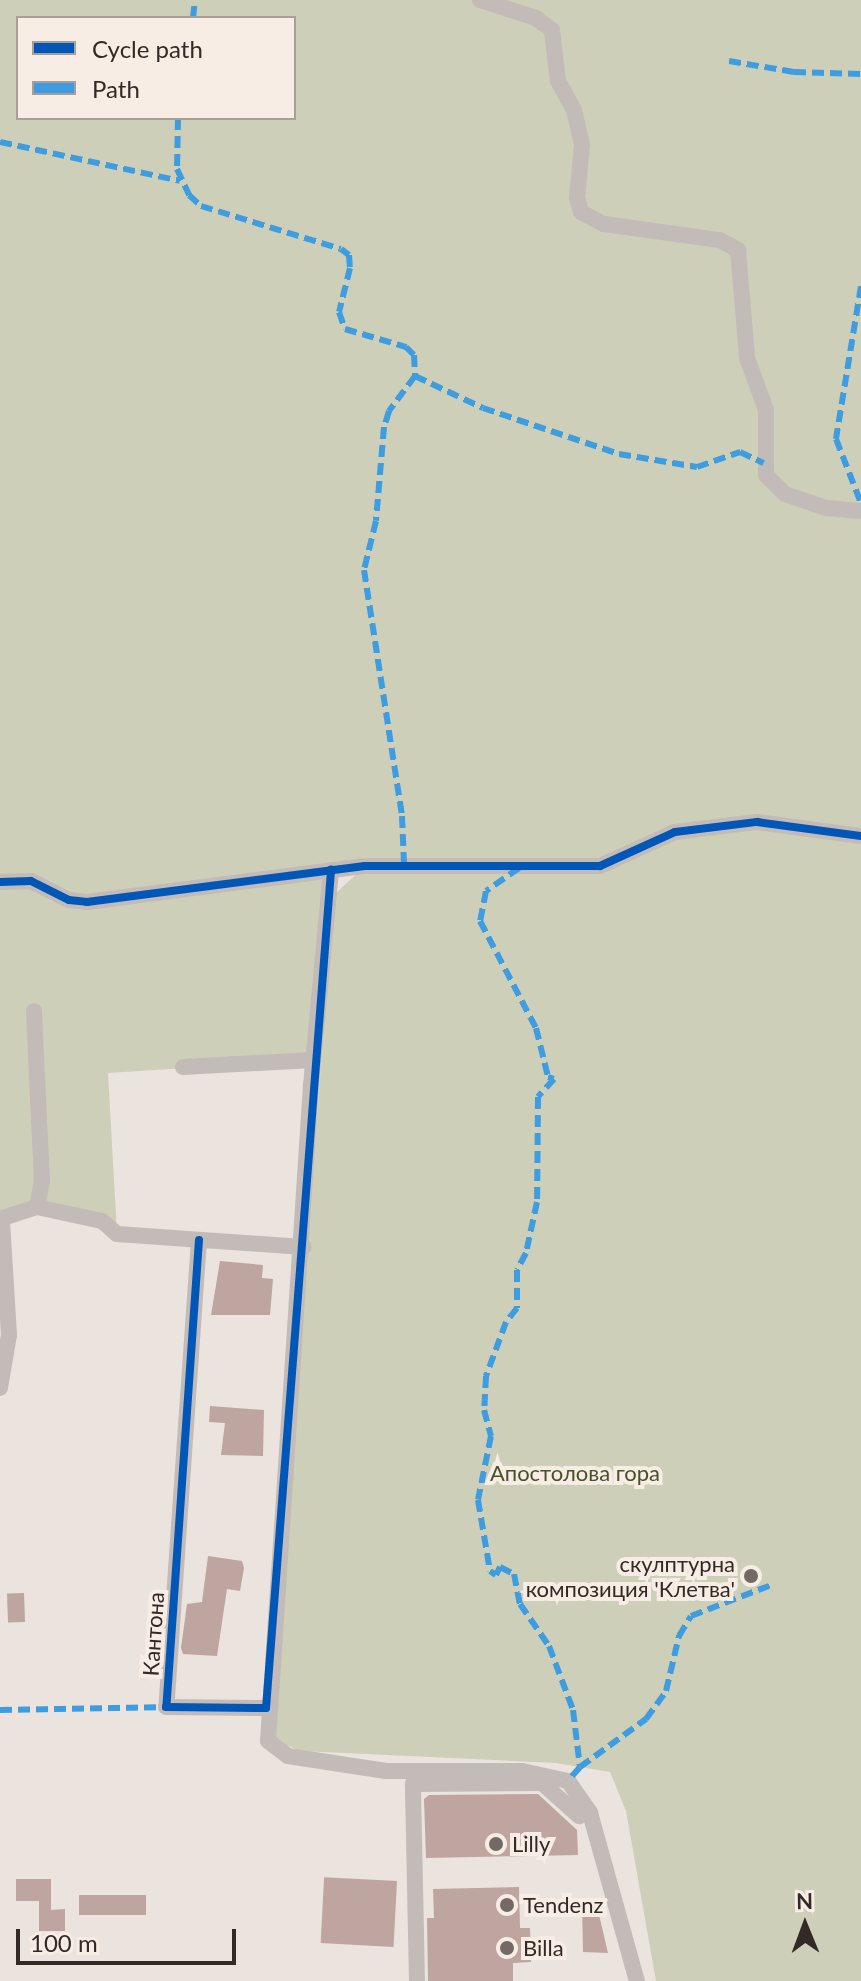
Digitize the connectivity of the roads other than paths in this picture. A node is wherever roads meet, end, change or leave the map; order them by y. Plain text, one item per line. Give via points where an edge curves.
1 (480, 0) edge
2 (861, 511) edge
3 (861, 836) edge
4 (331, 870) junction
5 (0, 882) edge
6 (34, 1011) dead end
7 (313, 1060) junction
8 (183, 1067) dead end
9 (37, 1207) junction
10 (1, 1220) edge
11 (199, 1240) junction
12 (304, 1247) junction
13 (0, 1388) edge
14 (266, 1708) junction
15 (579, 1816) dead end
16 (417, 1981) edge
17 (637, 1981) edge

1 - 2 street via 536,18 552,30 558,81 574,110 582,146 577,198 581,212 604,224 720,240 738,250 747,358 766,410 766,475 785,494 826,508
3 - 4 street via 757,822 675,832 591,867 404,864
4 - 5 street via 87,902 69,900 31,881
4 - 7 street
6 - 9 street via 43,1153
7 - 8 street
7 - 12 street
9 - 10 street
9 - 11 street via 102,1221 117,1234
10 - 13 street via 9,1335
11 - 12 street
11 - 14 street, Кантона via 166,1707
12 - 14 street
14 - 17 street via 268,1741 288,1756 386,1771 522,1771 568,1781 590,1813
15 - 16 street via 542,1783 413,1784

